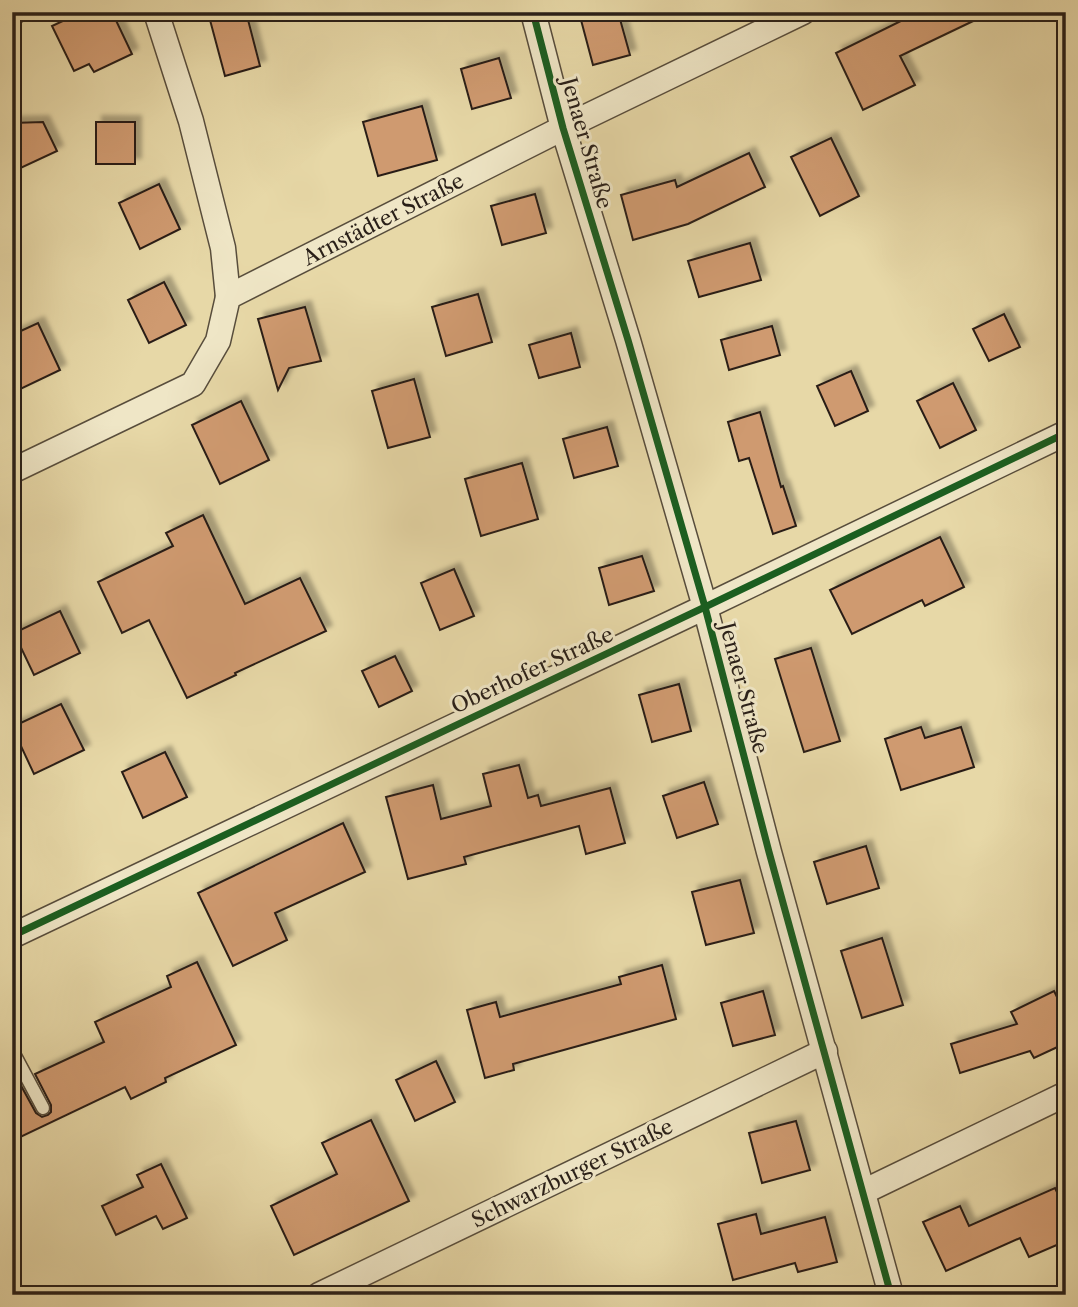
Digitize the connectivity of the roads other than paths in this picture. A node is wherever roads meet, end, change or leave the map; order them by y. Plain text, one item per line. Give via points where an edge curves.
1 (156, 12) edge
2 (533, 12) edge
3 (803, 12) edge
4 (563, 128) junction
5 (228, 297) junction
6 (1066, 433) edge
7 (12, 471) edge
8 (705, 607) junction
9 (12, 936) edge
10 (12, 1050) edge
11 (825, 1051) junction
12 (1066, 1094) edge
13 (43, 1108) dead end
14 (863, 1192) junction
15 (319, 1295) edge
16 (891, 1295) edge

1 - 5 street via 191,121 223,248
2 - 4 street, Jenaer Straße
3 - 4 street, Arnstädter Straße
4 - 5 street, Arnstädter Straße
4 - 8 street, Jenaer Straße
5 - 7 street via 218,341 193,384
6 - 8 street, Oberhofer Straße
8 - 9 street, Oberhofer Straße
8 - 11 street, Jenaer Straße
10 - 13 lane
11 - 14 street, Jenaer Straße
11 - 15 street, Schwarzburger Straße
12 - 14 street
14 - 16 street, Jenaer Straße

